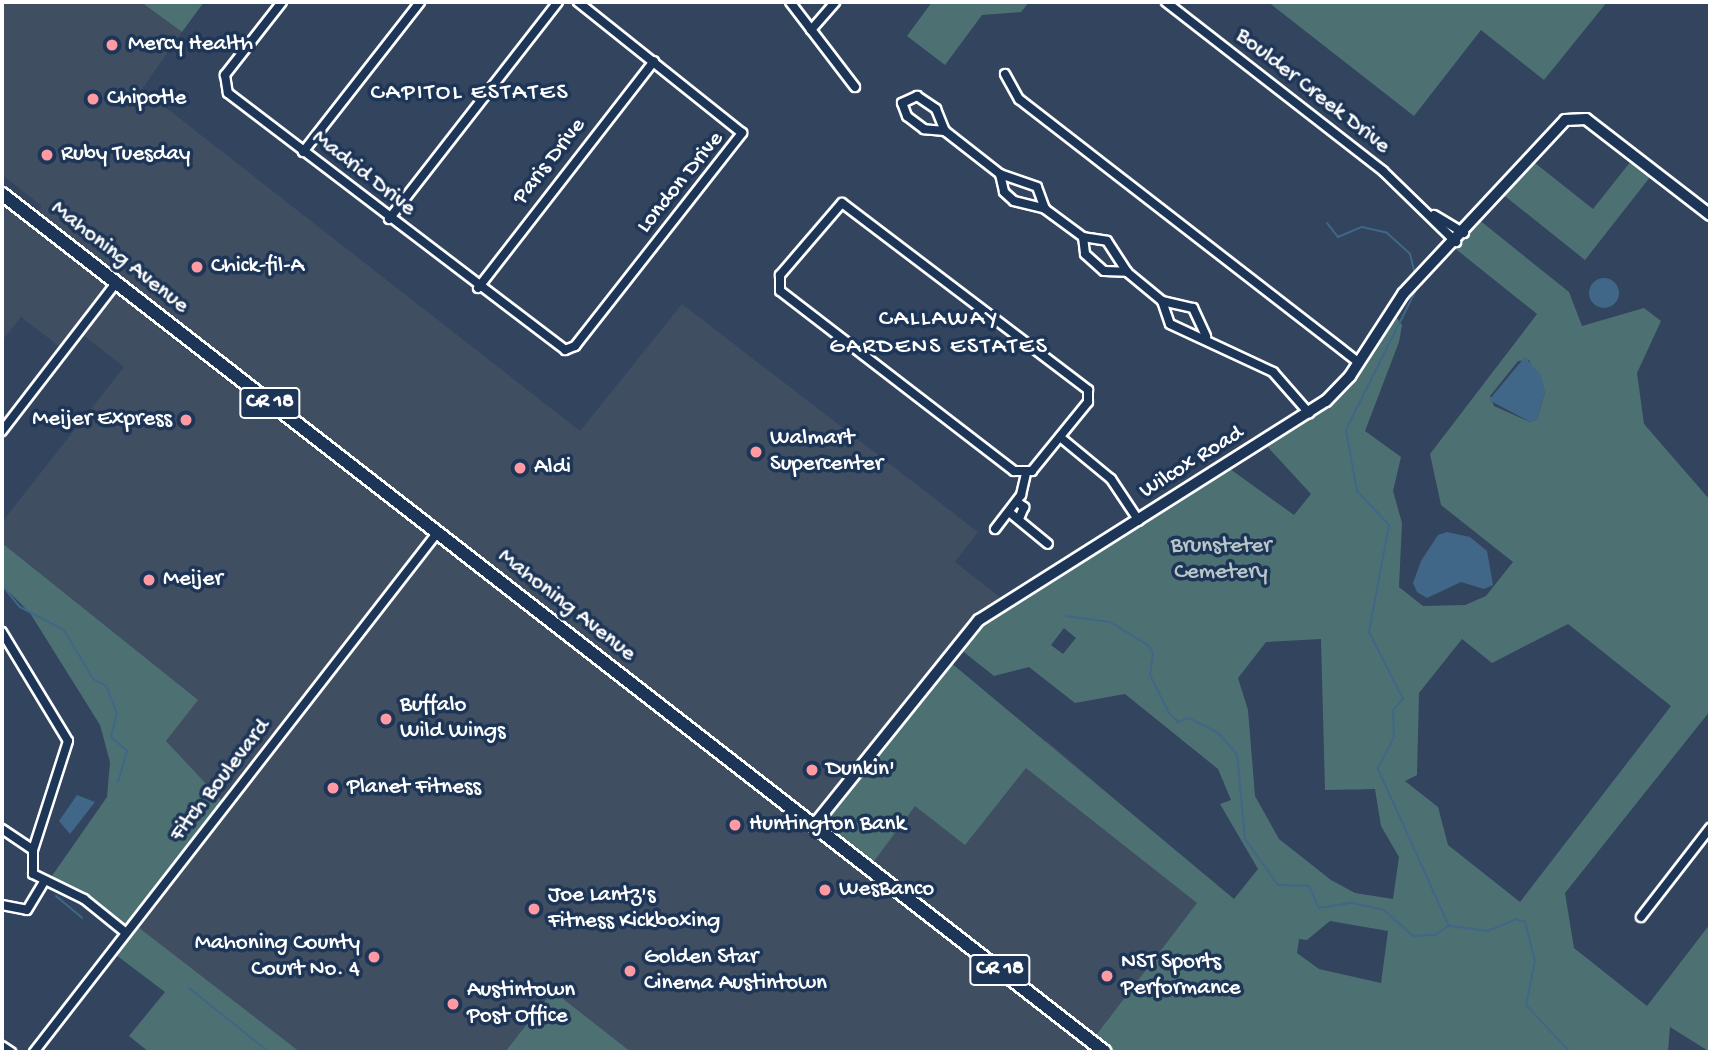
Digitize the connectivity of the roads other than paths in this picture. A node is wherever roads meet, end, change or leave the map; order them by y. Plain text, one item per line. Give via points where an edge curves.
1 (282, 2) edge
2 (420, 2) edge
3 (558, 2) edge
4 (578, 2) edge
5 (790, 2) edge
6 (835, 2) edge
7 (1166, 2) edge
8 (811, 30) junction
9 (654, 61) junction
10 (1005, 74) dead end
11 (855, 87) dead end
12 (945, 131) junction
13 (303, 152) junction
14 (1000, 174) junction
15 (2, 194) edge
16 (1045, 209) junction
17 (1710, 215) edge
18 (389, 219) junction
19 (1083, 237) junction
20 (1460, 238) junction
21 (1127, 272) junction
22 (116, 283) junction
23 (478, 288) junction
24 (1162, 300) junction
25 (1206, 335) junction
26 (565, 350) joint
27 (1359, 363) junction
28 (1309, 413) junction
29 (2, 431) edge
30 (1060, 437) junction
31 (1026, 473) junction
32 (1017, 502) junction
33 (1009, 512) junction
34 (1019, 519) junction
35 (1139, 521) junction
36 (995, 529) dead end
37 (437, 533) junction
38 (1048, 544) dead end
39 (2, 632) edge
40 (814, 825) junction
41 (1710, 828) edge
42 (2, 829) edge
43 (33, 850) junction
44 (44, 882) junction
45 (2, 905) edge
46 (1641, 916) dead end
47 (127, 933) junction
48 (2, 1046) edge
49 (11, 1052) edge
50 (34, 1052) edge
51 (1105, 1052) edge

1 - 13 street, Madrid Drive via 223,83 228,93
2 - 13 street
3 - 18 street
4 - 9 street, London Drive
5 - 8 street
6 - 8 street
7 - 20 street, Boulder Creek Drive
8 - 11 street
9 - 23 street, Paris Drive
9 - 26 street, London Drive via 738,125 742,137 575,346
10 - 27 street via 1018,99
12 - 12 street via 928,101 904,99 907,116 924,129
12 - 14 street
13 - 18 street, Madrid Drive
14 - 16 street via 1037,187
14 - 16 street via 1004,192 1014,201
15 - 22 main road, Mahoning Avenue / CR 18
16 - 19 street
17 - 20 street, Wilcox Road via 1575,116 1556,128
18 - 23 street, Madrid Drive
19 - 21 street via 1107,241
19 - 21 street via 1085,254 1096,264 1108,273
20 - 27 street, Wilcox Road via 1403,294
21 - 24 street
22 - 29 street
22 - 37 main road, Mahoning Avenue / CR 18
23 - 26 street, Madrid Drive
24 - 25 street via 1193,308
24 - 25 street via 1170,324 1186,335
25 - 28 street via 1273,372
27 - 28 street, Wilcox Road
28 - 35 street, Wilcox Road
30 - 31 street
30 - 31 street via 1088,402 1085,387 851,205 835,207 779,275 780,291 1014,471
30 - 35 street via 1111,480
31 - 32 street
32 - 33 street
32 - 34 street via 1024,507
33 - 34 street
33 - 36 street
34 - 38 street
35 - 40 street, Wilcox Road via 967,631
37 - 40 main road, Mahoning Avenue / CR 18
37 - 47 street, Fitch Boulevard
39 - 43 street via 68,741
40 - 51 main road, Mahoning Avenue / CR 18
41 - 46 street
42 - 43 street
43 - 44 street via 33,874
44 - 45 street via 27,910
44 - 47 street via 84,899
47 - 50 street, Fitch Boulevard
48 - 49 street

